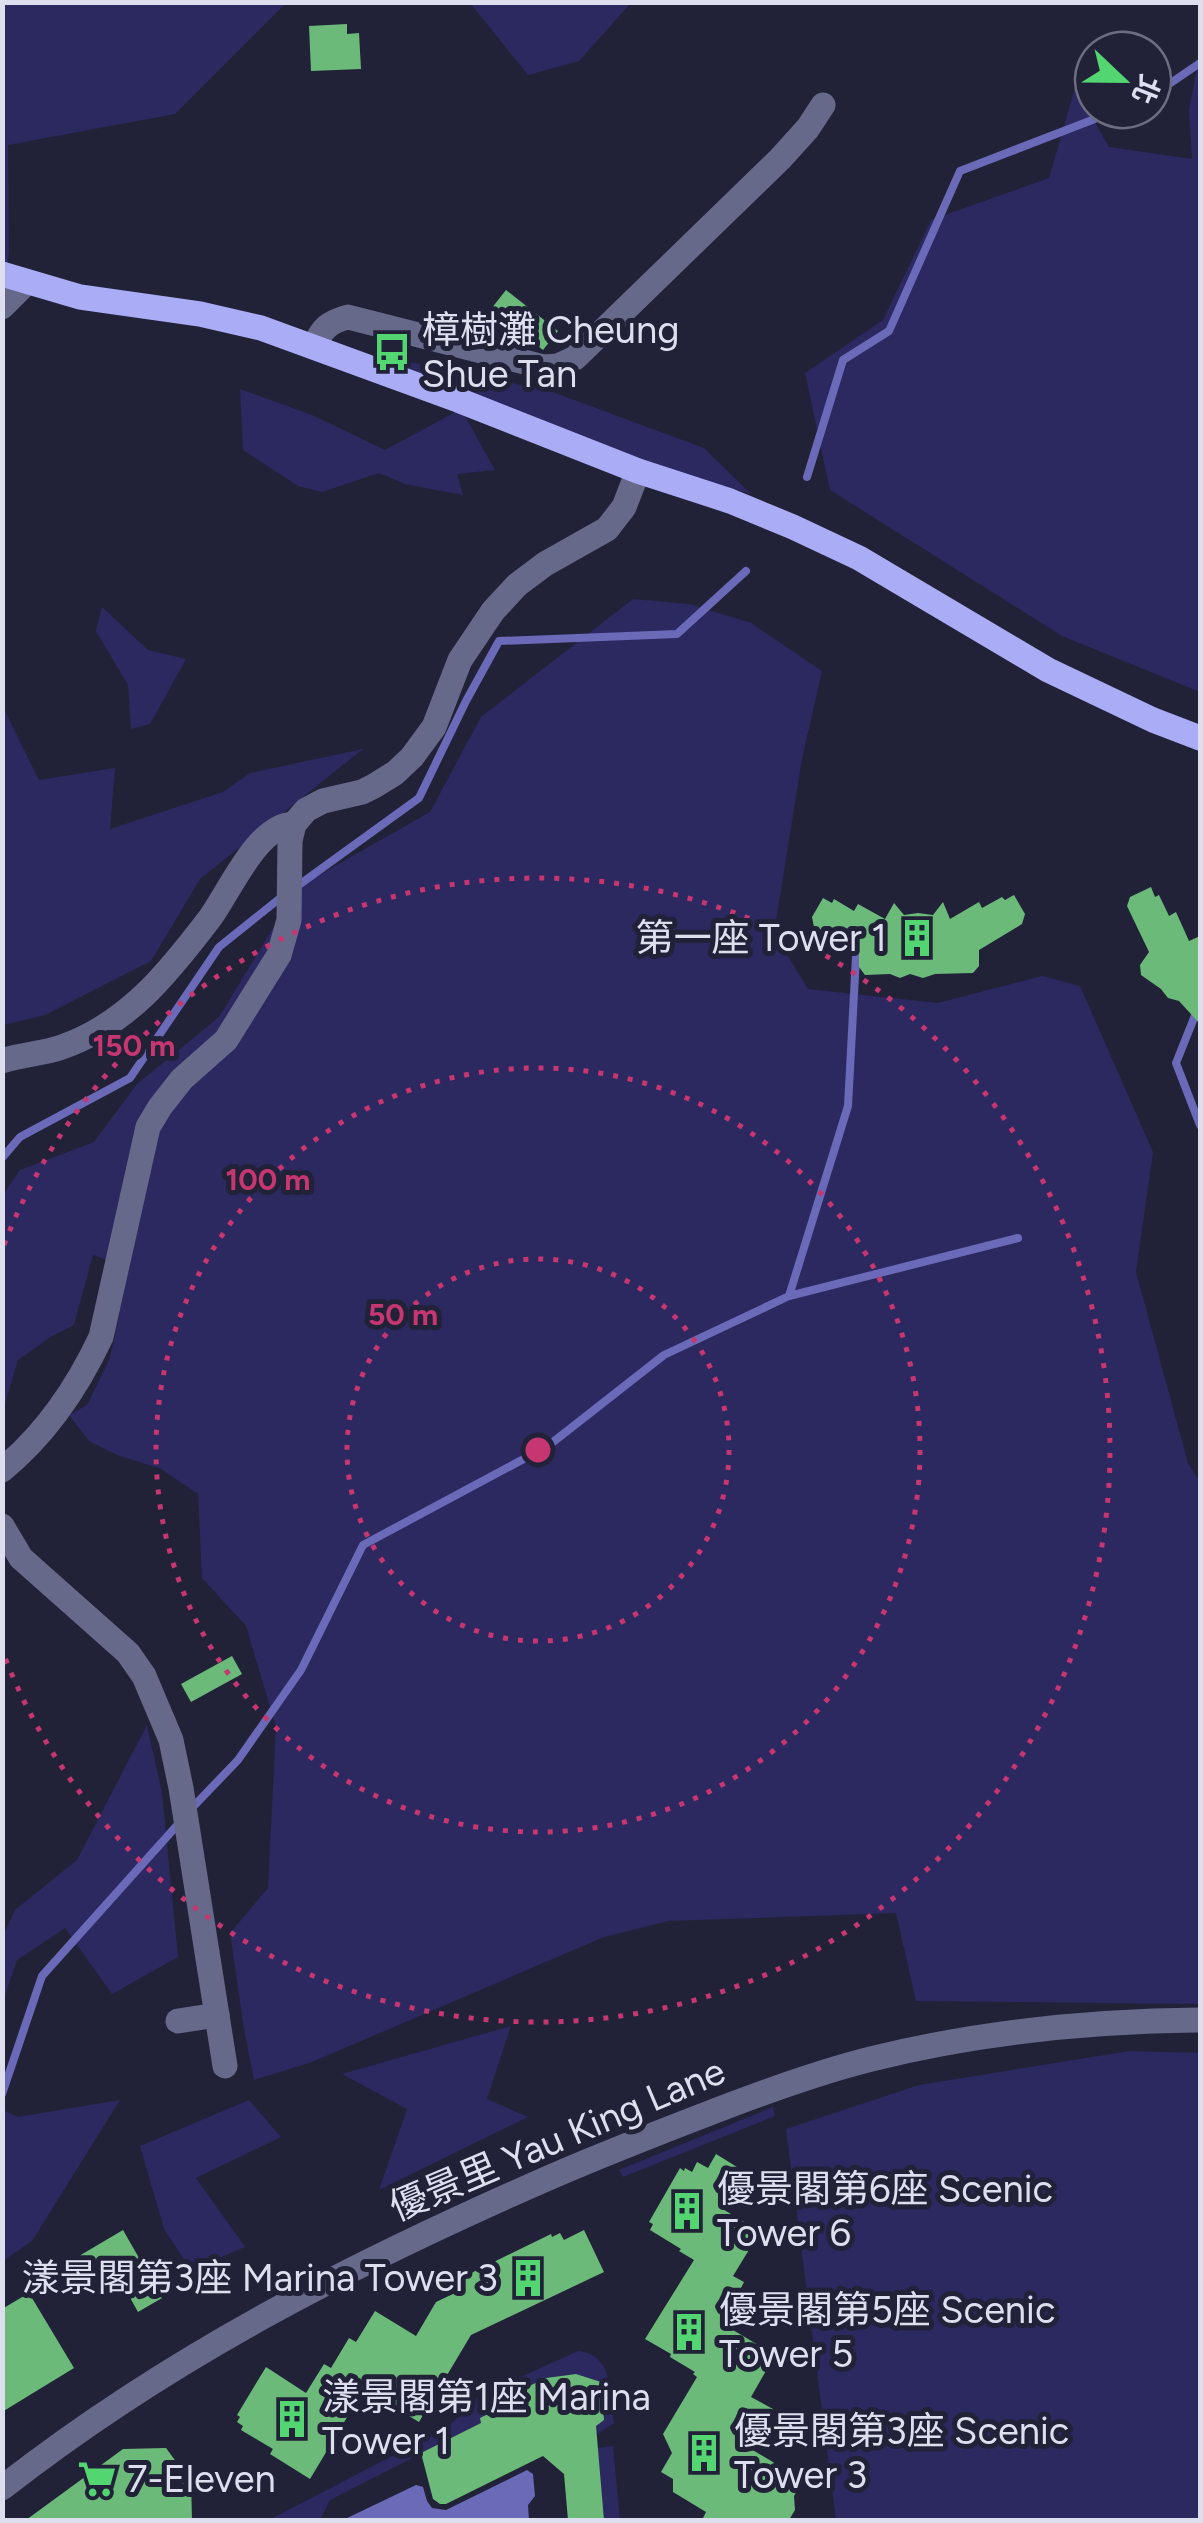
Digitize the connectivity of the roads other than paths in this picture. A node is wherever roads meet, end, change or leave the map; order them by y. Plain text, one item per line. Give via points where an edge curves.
1 (823, 106) dead end
2 (14, 278) edge
3 (2, 307) edge
4 (314, 347) junction
5 (638, 471) junction
6 (1200, 738) edge
7 (294, 824) junction
8 (2, 1061) edge
9 (2, 1470) edge
10 (2, 1526) edge
11 (217, 2014) junction
12 (1200, 2020) edge
13 (178, 2021) dead end
14 (225, 2066) dead end
15 (2, 2488) edge

1 - 4 street via 780,159 575,358 544,368 348,317 321,330
2 - 3 street
2 - 4 main road via 80,297 232,320
4 - 5 main road
5 - 6 main road via 827,542 1048,670
5 - 7 street via 624,508 607,529 544,564 493,611 460,660 434,726 404,765 374,786 322,801
7 - 8 street via 256,848 212,915 126,1013 72,1044
7 - 9 street via 291,904 279,954 236,1026 182,1079 148,1127 106,1322 52,1421
10 - 11 street via 21,1558 110,1635 144,1676 171,1740
11 - 13 street
11 - 14 street
12 - 15 street, 優景里 Yau King Lane via 1073,2024 888,2055 806,2076 605,2153 338,2276 209,2346

